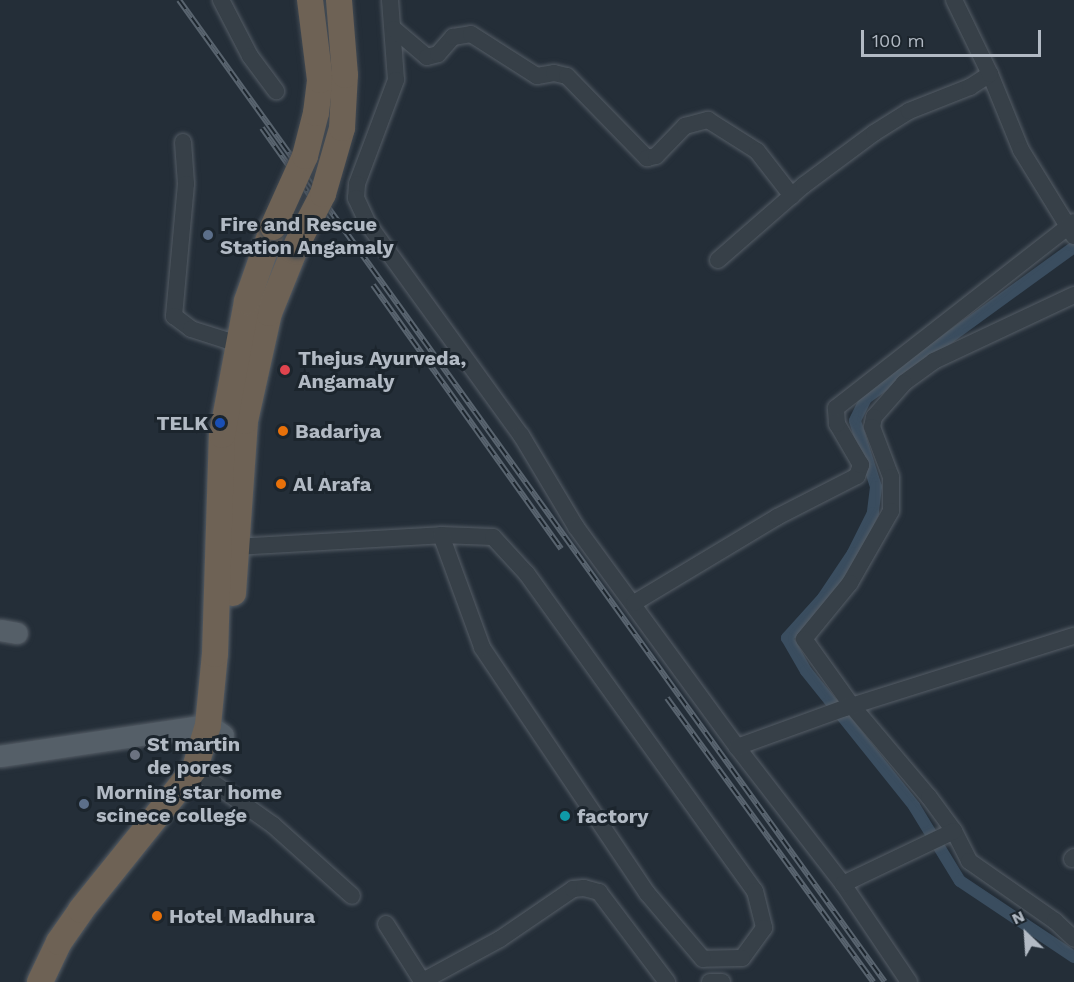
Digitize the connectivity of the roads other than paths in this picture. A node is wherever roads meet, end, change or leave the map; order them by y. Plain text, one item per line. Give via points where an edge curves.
1 (221, 0) edge
2 (310, 0) edge
3 (339, 0) edge
4 (390, 0) edge
5 (954, 0) edge
6 (394, 28) junction
7 (990, 74) junction
8 (276, 91) dead end
9 (183, 142) dead end
10 (792, 196) junction
11 (1072, 229) edge
12 (718, 260) dead end
13 (1074, 295) edge
14 (247, 301) junction
15 (269, 313) junction
16 (238, 344) junction
17 (441, 535) junction
18 (235, 547) junction
19 (634, 603) junction
20 (1074, 636) edge
21 (848, 707) junction
22 (215, 730) junction
23 (737, 747) junction
24 (0, 756) edge
25 (205, 777) junction
26 (954, 831) junction
27 (843, 884) junction
28 (352, 896) dead end
29 (386, 924) dead end
30 (1074, 939) edge
31 (40, 982) edge
32 (58, 982) edge
33 (421, 982) edge
34 (667, 982) edge
35 (710, 982) edge
36 (722, 982) edge
37 (909, 982) edge

1 - 8 street via 250,56
2 - 14 highway, bridge via 320,80 316,113 305,156 273,227
3 - 15 highway, bridge via 345,75 342,128 322,194
4 - 6 street
5 - 7 street
6 - 10 street via 427,57 438,54 453,37 471,34 537,76 567,76 647,158 656,156 685,126 708,120 757,151
6 - 19 street via 396,80 360,171 356,198 368,224 521,435 576,527
7 - 10 street via 969,87 909,111
7 - 11 street via 1021,150
9 - 16 street via 186,184 174,316 191,329
10 - 12 street
11 - 19 street via 930,331 836,408 837,424 861,465 857,476 777,517
13 - 21 street via 934,361 904,383 874,417 872,427 891,477 891,511 850,584 804,639
14 - 15 highway
14 - 16 highway
15 - 18 highway via 242,446
16 - 22 highway via 219,466
17 - 17 street via 493,537 527,574 755,891 764,928 742,958 703,959 647,893 482,647
17 - 18 street
18 - 22 highway via 230,684
19 - 23 street
20 - 21 street
21 - 23 street
21 - 26 street via 907,768
22 - 24 main road
22 - 25 highway
22 - 31 highway via 195,768 81,910 59,942
23 - 27 street
25 - 28 street via 273,825
25 - 32 highway via 95,917 72,951
26 - 27 street
26 - 30 street via 969,861 1055,921
27 - 37 street
29 - 33 street
33 - 34 street via 500,939 573,889 584,888 598,892
35 - 36 street

